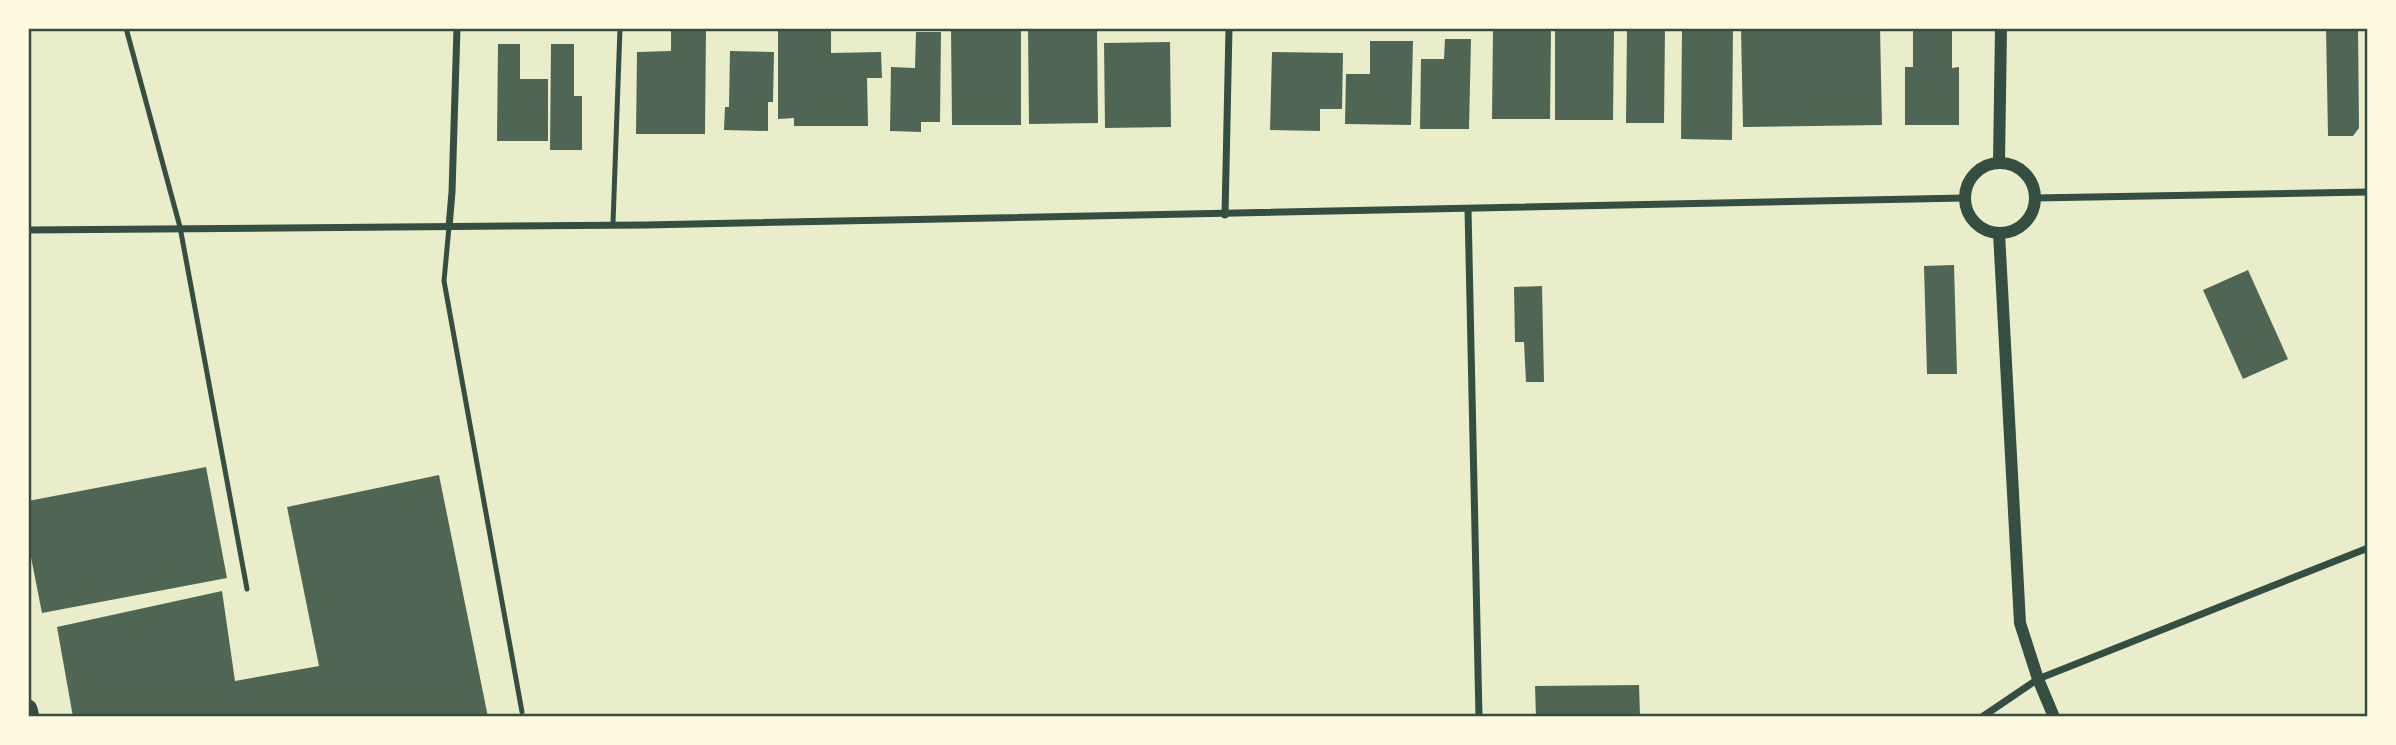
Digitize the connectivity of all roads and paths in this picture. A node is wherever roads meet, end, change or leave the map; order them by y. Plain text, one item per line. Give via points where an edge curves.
1 (126, 28) edge
2 (457, 28) edge
3 (620, 28) edge
4 (1229, 28) edge
5 (2001, 28) edge
6 (1999, 163) junction
7 (2368, 192) edge
8 (1964, 198) junction
9 (2035, 198) junction
10 (1468, 209) junction
11 (1225, 215) junction
12 (613, 223) junction
13 (180, 227) junction
14 (449, 227) junction
15 (28, 230) edge
16 (1999, 233) junction
17 (2368, 548) edge
18 (247, 589) dead end
19 (2038, 679) junction
20 (28, 709) edge
21 (522, 712) dead end
22 (30, 717) edge
23 (1479, 717) edge
24 (1982, 717) edge
25 (2054, 717) edge

1 - 13 lane
2 - 14 street
3 - 12 lane
4 - 11 street
5 - 6 street
6 - 8 street via 1971,178
6 - 9 street via 2009,164 2027,177
7 - 9 street
8 - 10 street
8 - 16 street via 1979,226
9 - 16 street via 2020,227
10 - 11 street
10 - 23 street
11 - 12 street
12 - 14 street
13 - 14 street
13 - 15 street
13 - 18 lane
14 - 21 lane via 444,281
16 - 19 street via 2020,623
17 - 19 street
19 - 24 street
19 - 25 street
20 - 22 highway

